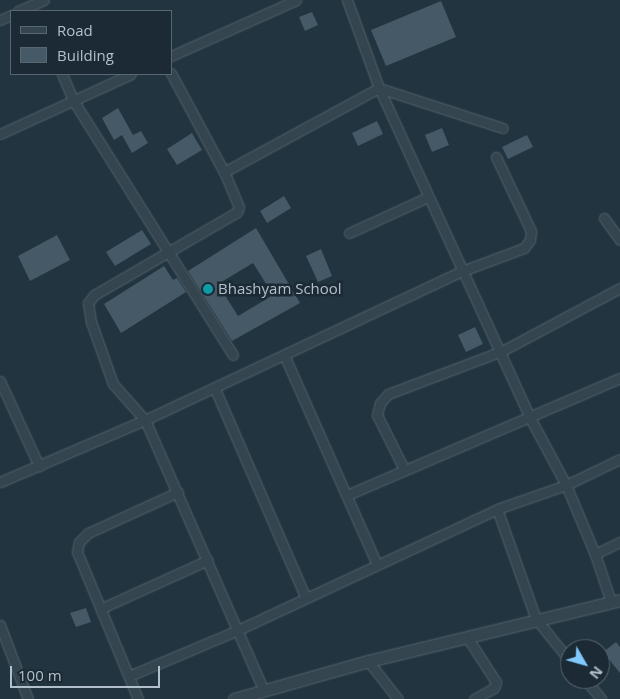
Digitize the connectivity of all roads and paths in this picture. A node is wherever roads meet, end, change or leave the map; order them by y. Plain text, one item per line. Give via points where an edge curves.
1 (44, 0) edge
2 (296, 0) edge
3 (347, 0) edge
4 (34, 5) edge
5 (21, 10) edge
6 (172, 56) edge
7 (62, 75) edge
8 (129, 75) edge
9 (172, 75) edge
10 (379, 88) junction
11 (73, 100) junction
12 (503, 128) dead end
13 (0, 134) edge
14 (496, 157) dead end
15 (224, 172) junction
16 (428, 197) junction
17 (604, 218) dead end
18 (349, 233) dead end
19 (620, 240) edge
20 (168, 251) junction
21 (462, 271) junction
22 (620, 288) edge
23 (502, 351) junction
24 (233, 355) dead end
25 (285, 356) junction
26 (620, 378) edge
27 (0, 381) edge
28 (215, 389) junction
29 (529, 416) junction
30 (145, 420) junction
31 (620, 460) edge
32 (38, 466) junction
33 (404, 469) junction
34 (0, 482) edge
35 (566, 486) junction
36 (178, 492) junction
37 (347, 495) junction
38 (497, 510) junction
39 (620, 542) edge
40 (595, 554) junction
41 (208, 560) junction
42 (377, 565) junction
43 (306, 598) junction
44 (615, 601) edge
45 (102, 608) junction
46 (536, 620) junction
47 (0, 625) edge
48 (238, 630) junction
49 (467, 637) junction
50 (560, 649) edge
51 (368, 661) junction
52 (129, 676) junction
53 (592, 689) edge
54 (264, 691) junction
55 (28, 699) edge
56 (138, 699) edge
57 (234, 699) edge
58 (398, 699) edge
59 (474, 699) edge
60 (601, 699) edge

1 - 4 street
2 - 6 street
3 - 10 street
4 - 5 street
7 - 11 street
8 - 11 street
9 - 15 street
10 - 12 street
10 - 15 street
10 - 16 street
11 - 13 street
11 - 20 street
14 - 21 street via 530,231 530,240 524,248 512,254
15 - 20 street via 240,202 237,212
16 - 18 street
16 - 21 street
17 - 19 street
20 - 24 street
20 - 30 street via 94,295 88,303 91,322 113,384
21 - 23 street
21 - 25 street
22 - 23 street
23 - 29 street
23 - 33 street via 388,394 380,403 377,415
25 - 28 street
25 - 37 street
26 - 29 street
27 - 32 street
28 - 30 street
28 - 43 street
29 - 33 street
29 - 35 street
30 - 32 street
30 - 36 street
31 - 35 street
32 - 34 street
33 - 37 street
35 - 38 street
35 - 40 street
36 - 41 street
36 - 45 street via 88,533 79,542 76,552
37 - 42 street
38 - 42 street
38 - 46 street
39 - 40 street
40 - 44 street
41 - 45 street
41 - 48 street
42 - 43 street
43 - 48 street
44 - 46 street
45 - 52 street
46 - 49 street
46 - 50 street
47 - 55 street
48 - 52 street
48 - 54 street
49 - 51 street
49 - 59 street via 496,682 494,688
51 - 54 street
51 - 58 street
52 - 56 street
53 - 60 street
54 - 57 street

